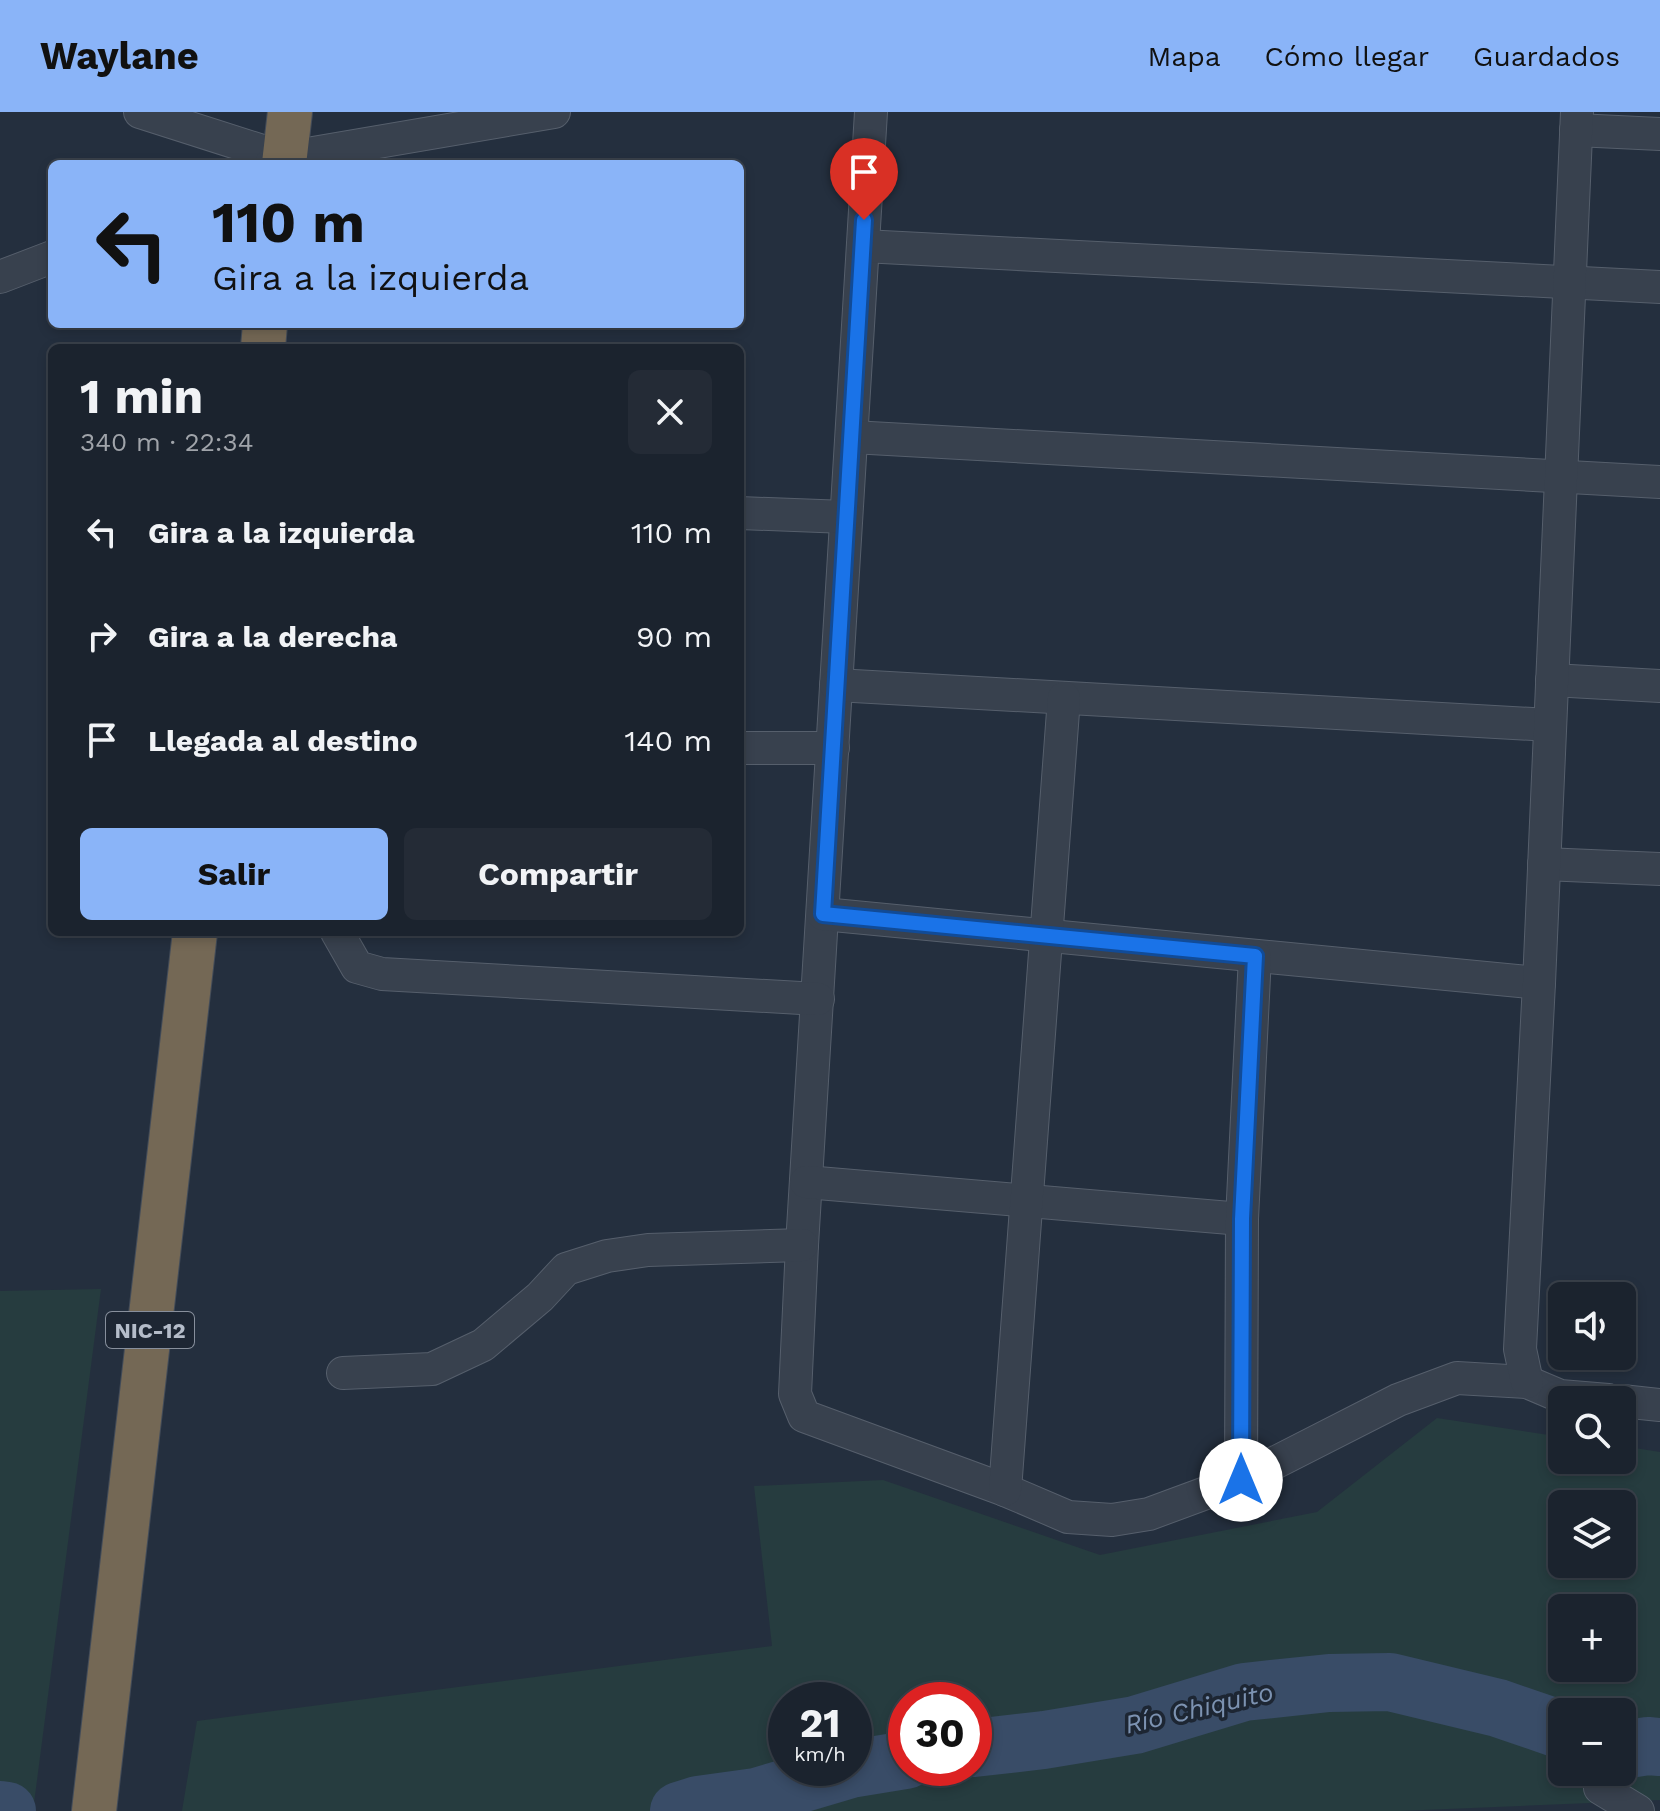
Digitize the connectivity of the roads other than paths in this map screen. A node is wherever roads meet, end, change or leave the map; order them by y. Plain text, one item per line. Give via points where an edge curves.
1 (140, 112) edge
2 (290, 112) edge
3 (554, 112) edge
4 (871, 112) edge
5 (1576, 121) edge
6 (1660, 134) edge
7 (274, 160) edge
8 (280, 160) edge
9 (291, 160) edge
10 (863, 246) junction
11 (48, 259) edge
12 (0, 277) edge
13 (1569, 282) junction
14 (1660, 287) edge
15 (852, 437) junction
16 (1561, 476) junction
17 (1660, 482) edge
18 (744, 513) edge
19 (846, 517) junction
20 (1552, 680) junction
21 (836, 685) junction
22 (1660, 686) edge
23 (1064, 698) junction
24 (1550, 725) junction
25 (744, 748) edge
26 (833, 748) junction
27 (1544, 864) junction
28 (1660, 869) edge
29 (823, 914) junction
30 (195, 936) edge
31 (339, 936) edge
32 (1046, 937) junction
33 (1255, 956) junction
34 (1539, 983) junction
35 (818, 999) junction
36 (806, 1182) junction
37 (1027, 1200) junction
38 (1242, 1219) junction
39 (802, 1245) junction
40 (343, 1373) dead end
41 (1527, 1382) junction
42 (1548, 1391) edge
43 (1636, 1402) edge
44 (1660, 1405) edge
45 (1241, 1480) junction
46 (1005, 1490) junction
47 (1600, 1788) dead end
48 (94, 1811) edge
49 (1638, 1811) edge

1 - 7 street
2 - 8 highway
3 - 9 street
4 - 10 street
5 - 6 street
5 - 13 street
10 - 13 street
10 - 15 street
11 - 12 street
13 - 14 street
13 - 16 street
15 - 16 street
15 - 19 street
16 - 17 street
16 - 20 street
18 - 19 street
19 - 21 street
20 - 22 street
20 - 24 street
21 - 23 street
21 - 26 street
23 - 24 street
23 - 32 street
24 - 27 street
25 - 26 street
26 - 29 street
27 - 28 street
27 - 34 street
29 - 32 street
29 - 35 street
30 - 48 highway, NIC-12
31 - 35 street via 357,967 382,974
32 - 33 street
32 - 37 street
33 - 34 street
33 - 38 street
34 - 41 street via 1520,1349
35 - 36 street
36 - 37 street
36 - 39 street
37 - 38 street
37 - 46 street
38 - 45 street
39 - 40 street via 607,1256 566,1269 483,1345 432,1369
39 - 46 street via 795,1394 804,1416
41 - 42 street
41 - 45 street via 1457,1378 1398,1400
43 - 44 street
45 - 46 street via 1149,1514 1112,1520 1068,1517
47 - 49 street

